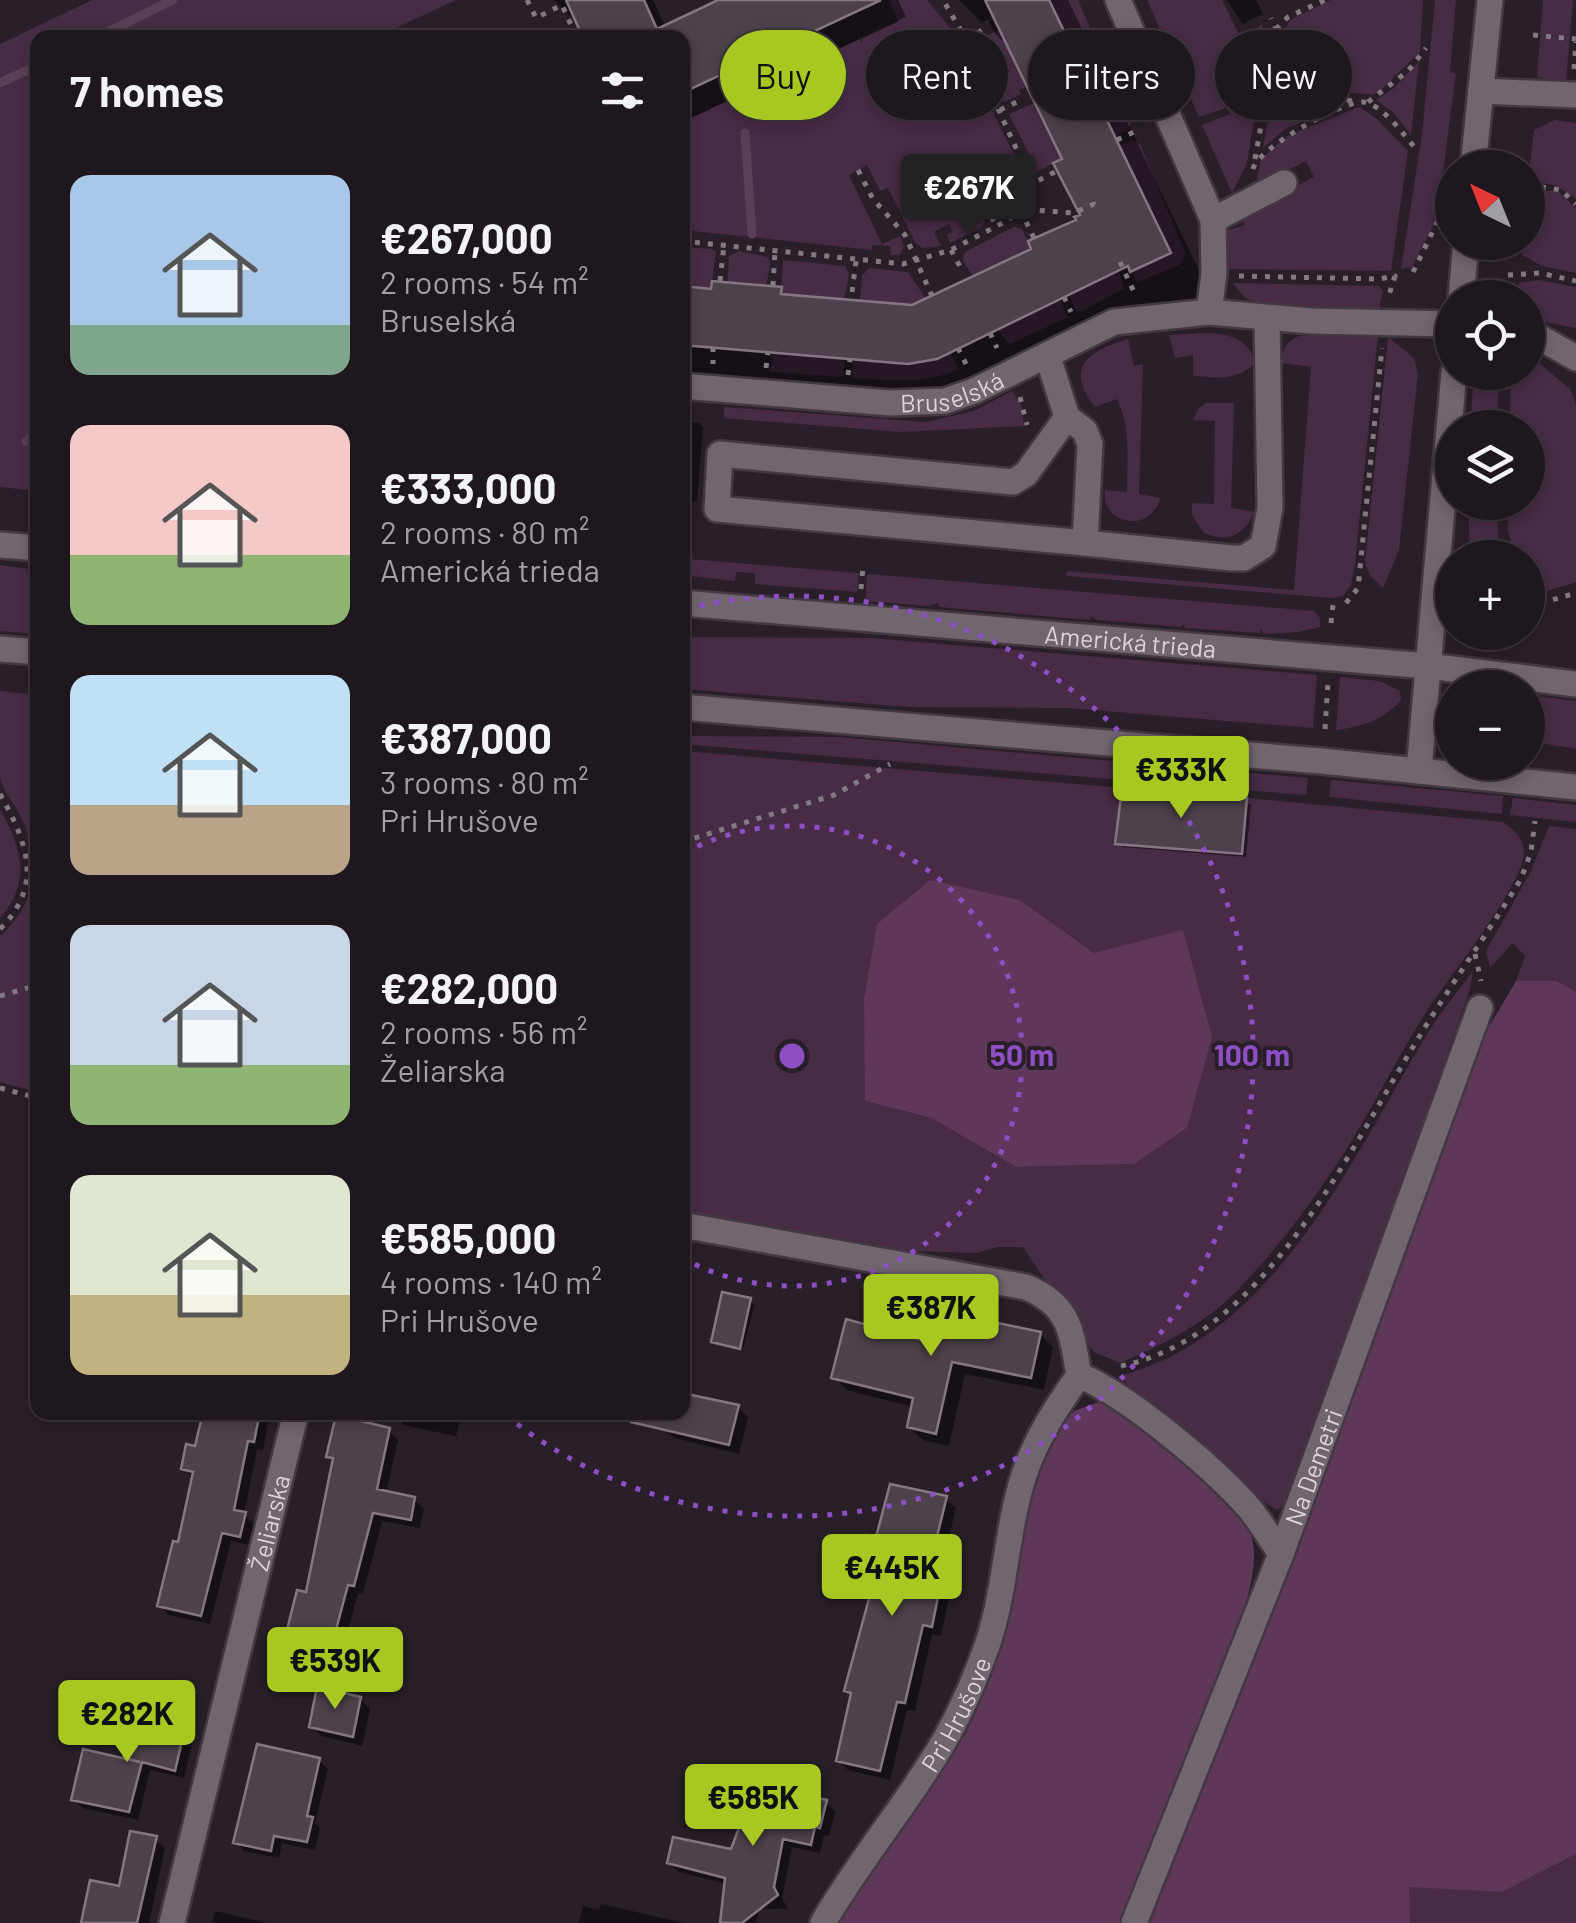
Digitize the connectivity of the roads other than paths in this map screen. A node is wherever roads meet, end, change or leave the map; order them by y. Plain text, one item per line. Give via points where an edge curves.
1 (1118, 0) edge
2 (1490, 0) edge
3 (1574, 87) edge
4 (1481, 90) junction
5 (1476, 150) edge
6 (1284, 183) dead end
7 (1213, 220) junction
8 (1209, 312) junction
9 (1267, 318) junction
10 (1435, 323) edge
11 (1545, 340) edge
12 (1048, 356) junction
13 (1576, 358) edge
14 (690, 387) edge
15 (1452, 390) edge
16 (1067, 416) junction
17 (0, 544) edge
18 (1084, 544) junction
19 (30, 547) edge
20 (690, 595) edge
21 (0, 649) edge
22 (30, 651) edge
23 (1428, 666) junction
24 (1576, 684) edge
25 (690, 707) edge
26 (1419, 772) junction
27 (1576, 788) edge
28 (1480, 1008) dead end
29 (690, 1226) edge
30 (1079, 1375) junction
31 (294, 1420) edge
32 (1281, 1554) junction
33 (172, 1923) edge
34 (823, 1923) edge
35 (1134, 1923) edge

1 - 7 street
2 - 4 street
3 - 4 street
4 - 5 street
6 - 7 street
7 - 8 street
8 - 9 street, Bruselská
8 - 12 street, Bruselská via 1114,322
9 - 10 street, Bruselská
9 - 18 street via 1270,508 1263,546 1230,558
11 - 13 street
12 - 14 street, Bruselská via 960,398 920,402
12 - 16 street
15 - 23 street
16 - 18 street via 1090,444
16 - 18 street via 1014,482 720,454 716,508
17 - 19 street
20 - 23 street, Americká trieda
21 - 22 street
23 - 24 street, Americká trieda
23 - 26 street
25 - 26 street
26 - 27 street
28 - 32 street, Na Demetri
29 - 30 street via 1026,1287 1067,1319
30 - 32 street via 1122,1398 1205,1466 1250,1510
30 - 34 street, Pri Hrušove via 1042,1430 1023,1479 999,1601 960,1709
31 - 33 street, Želiarska
32 - 35 street, Na Demetri

